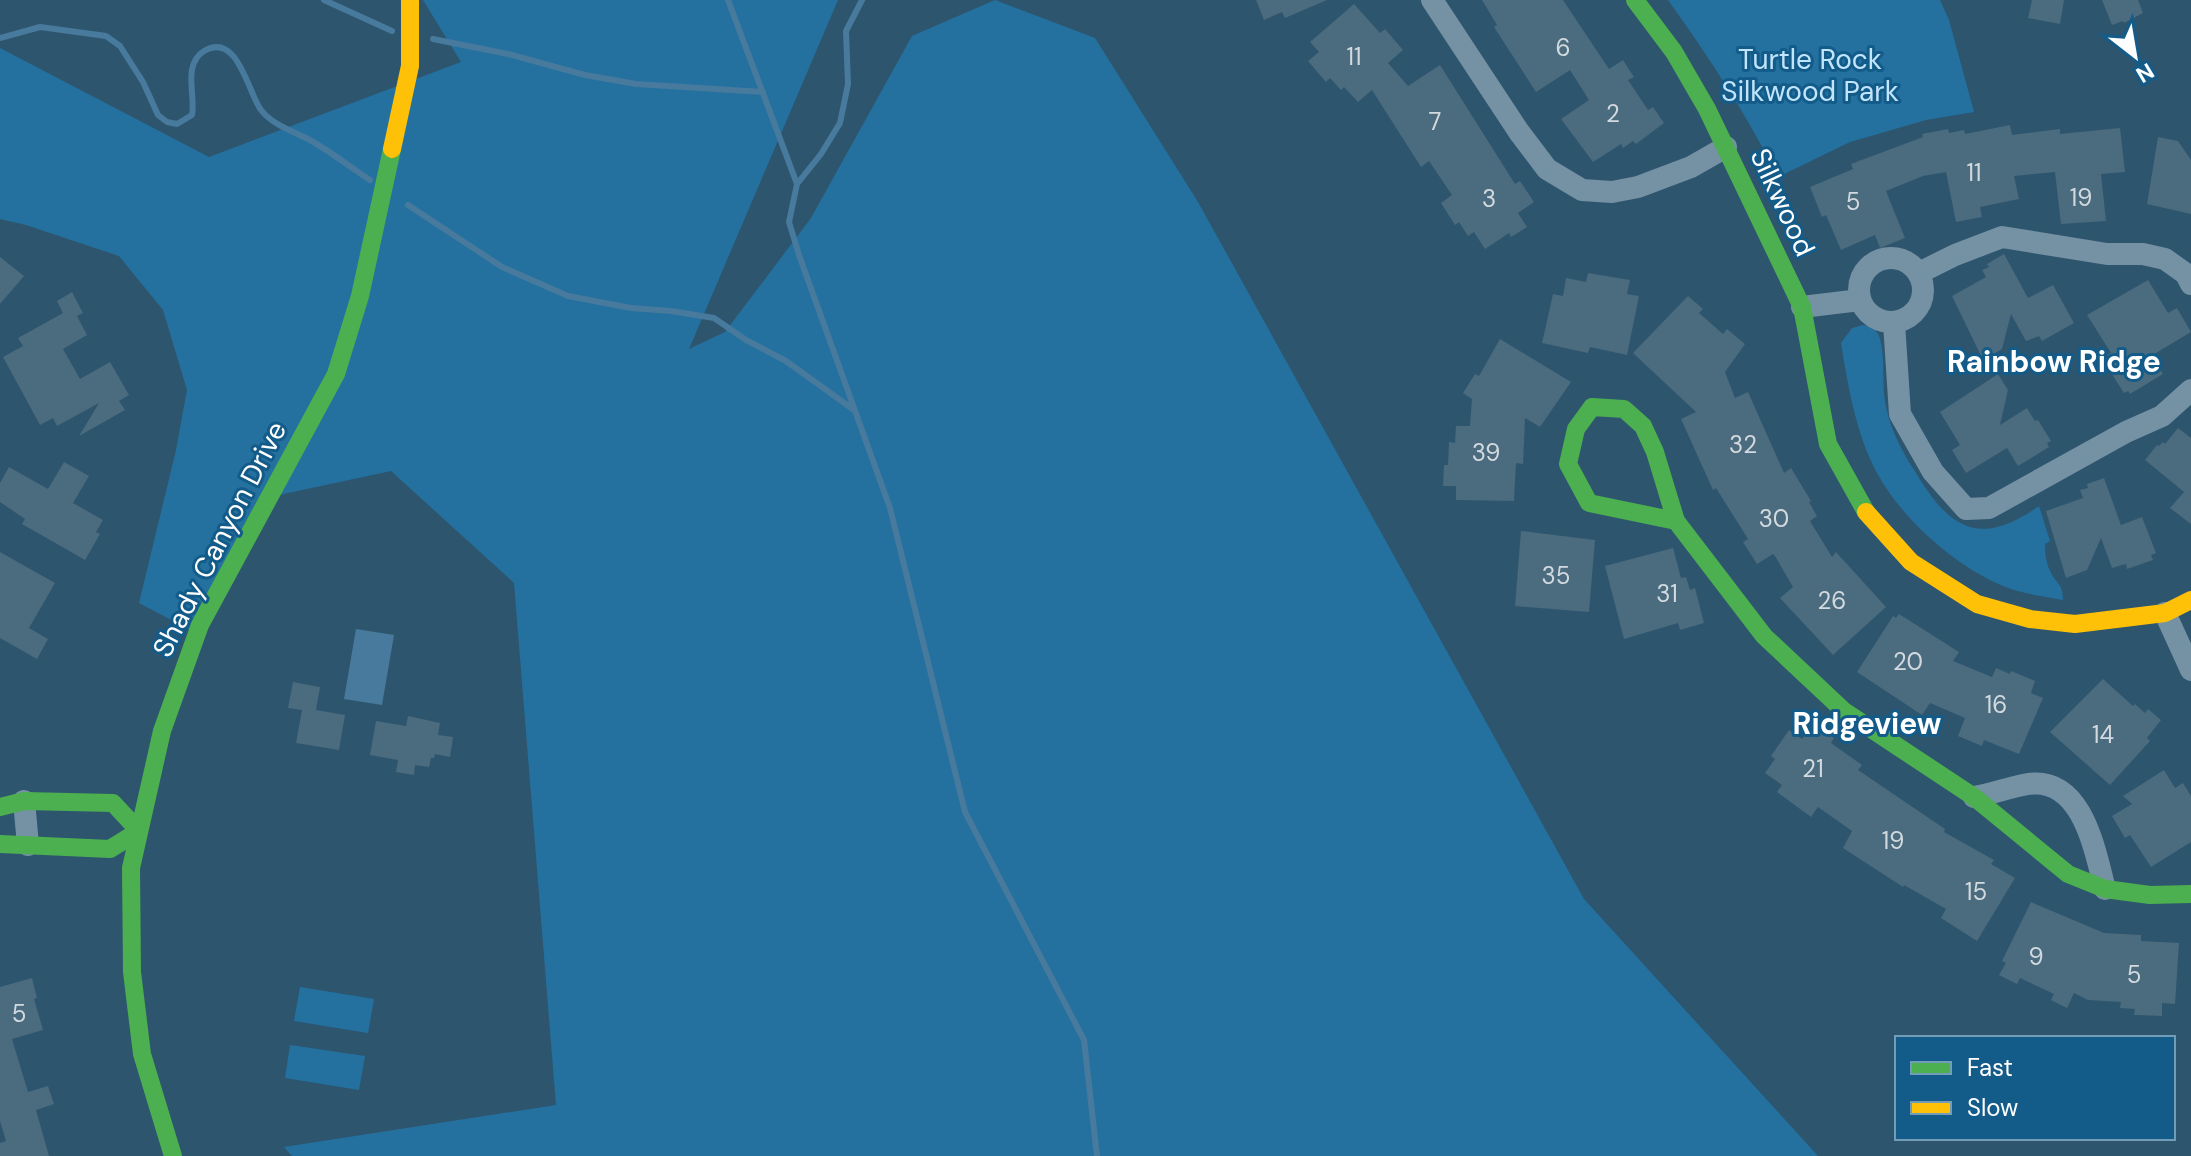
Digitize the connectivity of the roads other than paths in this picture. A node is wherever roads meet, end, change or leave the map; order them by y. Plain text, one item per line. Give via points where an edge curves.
1 (410, 0) edge
2 (1635, 0) edge
3 (1429, 2) edge
4 (1726, 147) junction
5 (1919, 273) junction
6 (2191, 284) edge
7 (1860, 300) junction
8 (1802, 307) junction
9 (1894, 323) junction
10 (2191, 390) edge
11 (1676, 521) junction
12 (2191, 600) edge
13 (2165, 613) junction
14 (2191, 670) edge
15 (1974, 797) junction
16 (24, 801) junction
17 (0, 807) edge
18 (139, 831) junction
19 (0, 844) edge
20 (28, 845) junction
21 (2105, 889) junction
22 (2191, 894) edge
23 (173, 1156) edge

1 - 18 street, Shady Canyon Drive via 410,66 360,296 336,374 200,625 162,731
2 - 4 street, Silkwood via 1674,52
3 - 4 street via 1547,169 1582,190 1638,187
4 - 8 street, Silkwood
5 - 6 street via 2002,237 2165,259
5 - 7 street via 1903,260 1883,259 1865,270
5 - 9 street via 1920,305
7 - 8 street
7 - 9 street via 1872,317
8 - 13 street, Silkwood via 1828,444 1869,517 1911,562 1977,604 2030,619 2075,624
9 - 10 street via 1900,414 1933,472 1966,509 1989,508 2162,416
11 - 11 street via 1589,503 1568,464 1576,429 1592,407 1624,409 1643,426
11 - 15 street via 1764,636 1844,711
12 - 13 street, Silkwood
13 - 14 street
15 - 21 street via 2068,874
15 - 21 street via 2031,784 2052,786 2086,823
16 - 17 street
16 - 18 street via 113,803
16 - 20 street
18 - 20 street via 110,849
18 - 23 street, Shady Canyon Drive via 131,868 132,972 142,1054
19 - 20 street
21 - 22 street

